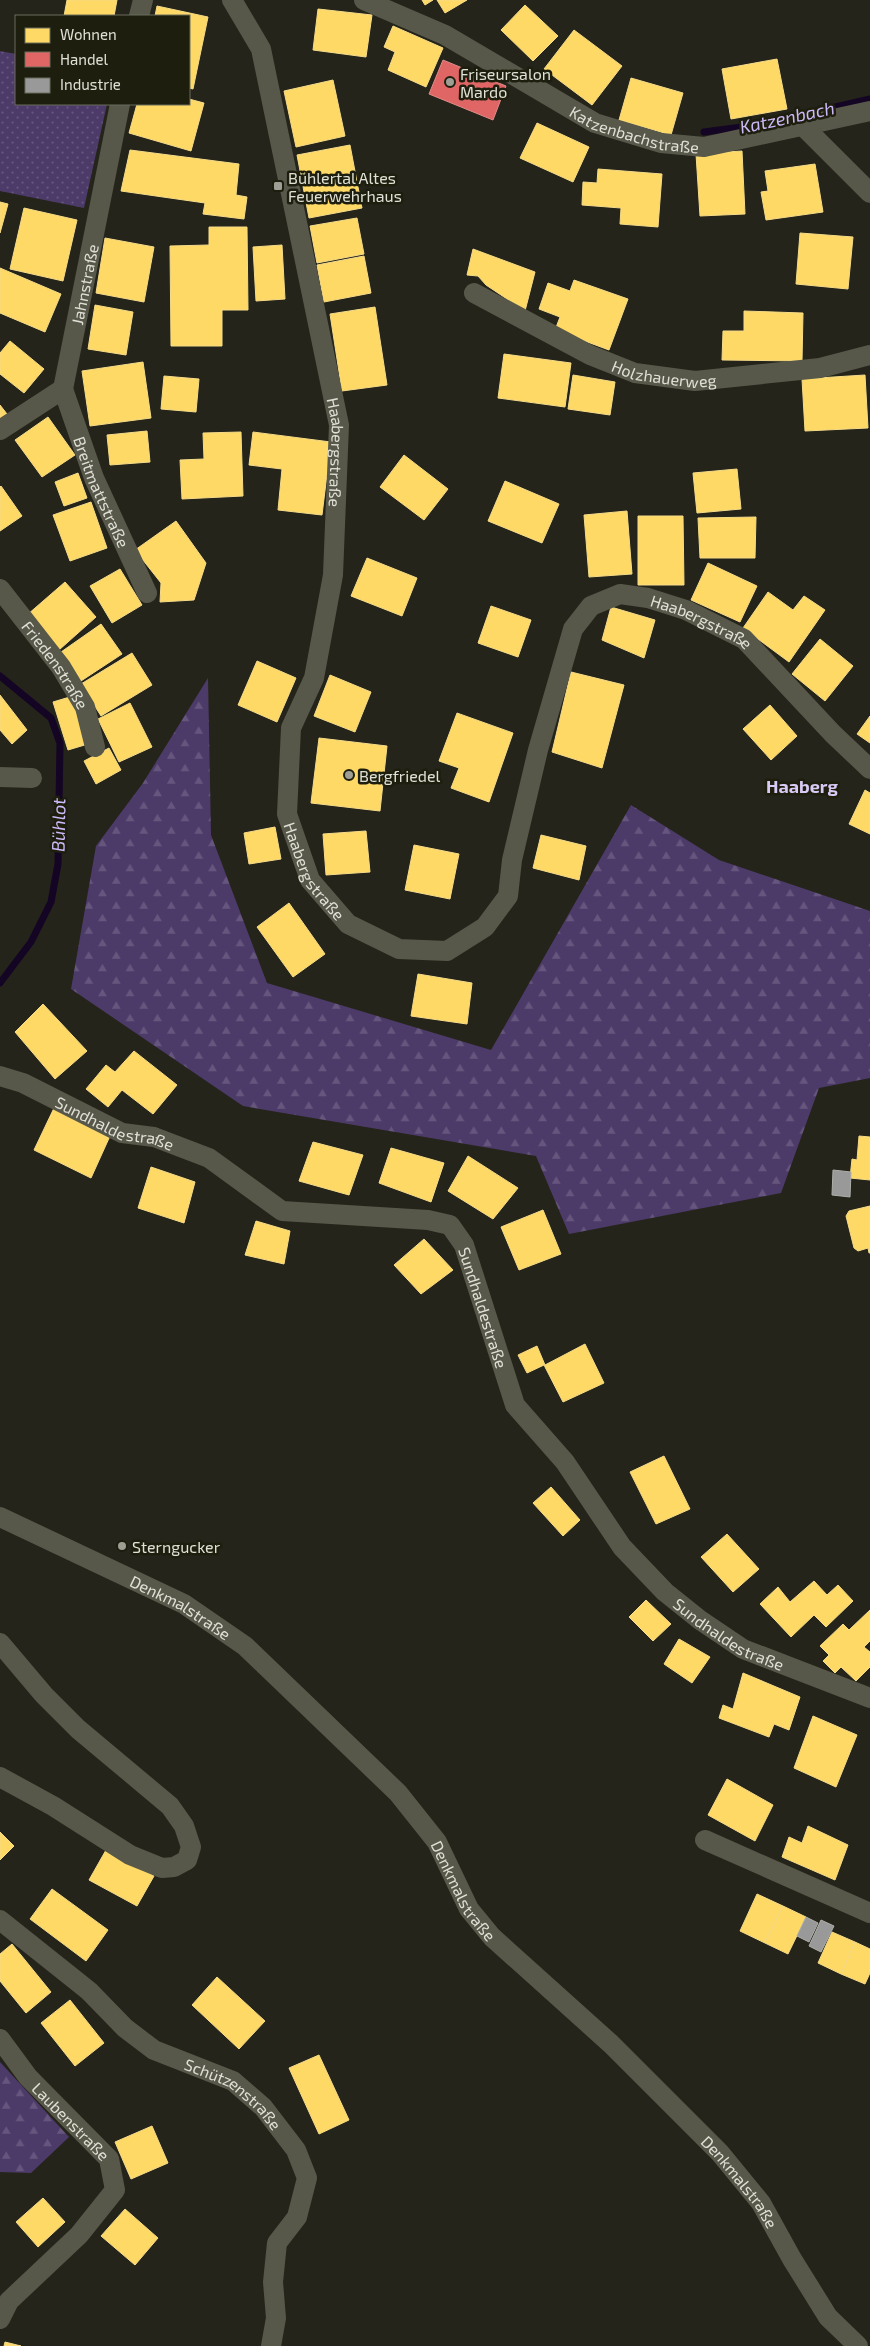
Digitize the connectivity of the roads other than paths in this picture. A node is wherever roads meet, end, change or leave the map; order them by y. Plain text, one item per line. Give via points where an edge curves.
1 (143, 0) edge
2 (232, 0) edge
3 (364, 0) edge
4 (140, 15) edge
5 (120, 105) edge
6 (870, 111) edge
7 (803, 126) junction
8 (870, 193) edge
9 (474, 293) dead end
10 (870, 355) edge
11 (63, 389) junction
12 (0, 430) edge
13 (0, 588) edge
14 (147, 593) dead end
15 (96, 747) dead end
16 (870, 769) edge
17 (0, 777) edge
18 (32, 778) dead end
19 (0, 1076) edge
20 (0, 1517) edge
21 (0, 1643) edge
22 (870, 1698) edge
23 (0, 1777) edge
24 (705, 1840) dead end
25 (870, 1913) edge
26 (0, 1920) edge
27 (0, 2039) edge
28 (0, 2319) edge
29 (271, 2346) edge
30 (858, 2346) edge

1 - 4 street
2 - 16 street, Haabergstraße via 261,50 339,425 333,575 314,678 291,728 287,814 310,880 348,924 399,949 447,951 486,927 508,896 512,860 538,750 573,629 592,606 620,594 648,598 686,610 744,639
3 - 7 street, Katzenbachstraße via 445,34 595,123 661,143 704,147
5 - 11 street, Jahnstraße
6 - 7 street, Katzenbachstraße
7 - 8 street
9 - 10 street, Holzhauerweg via 590,355 635,373 695,381 820,368
11 - 12 street
11 - 14 street, Breitmattstraße via 94,478
13 - 15 street, Friedenstraße via 61,667 85,707
17 - 18 street
19 - 22 street, Sundhaldestraße via 23,1083 122,1133 154,1137 209,1158 282,1211 428,1220 450,1225 467,1252 515,1405 565,1462 622,1547 666,1592 743,1649
20 - 30 street, Denkmalstraße via 184,1604 245,1646 398,1793 437,1842 469,1909 492,1936 611,2044 720,2153 761,2203 828,2317
21 - 23 street via 78,1729 170,1806 184,1826 190,1847 186,1860 174,1867 162,1868 130,1855
24 - 25 street
26 - 29 street, Schützenstraße via 89,1991 125,2028 154,2050 233,2081 263,2107 296,2150 308,2178 297,2217 277,2243 273,2282 276,2318
27 - 28 street, Laubenstraße via 28,2077 109,2159 115,2190 79,2235 9,2301

